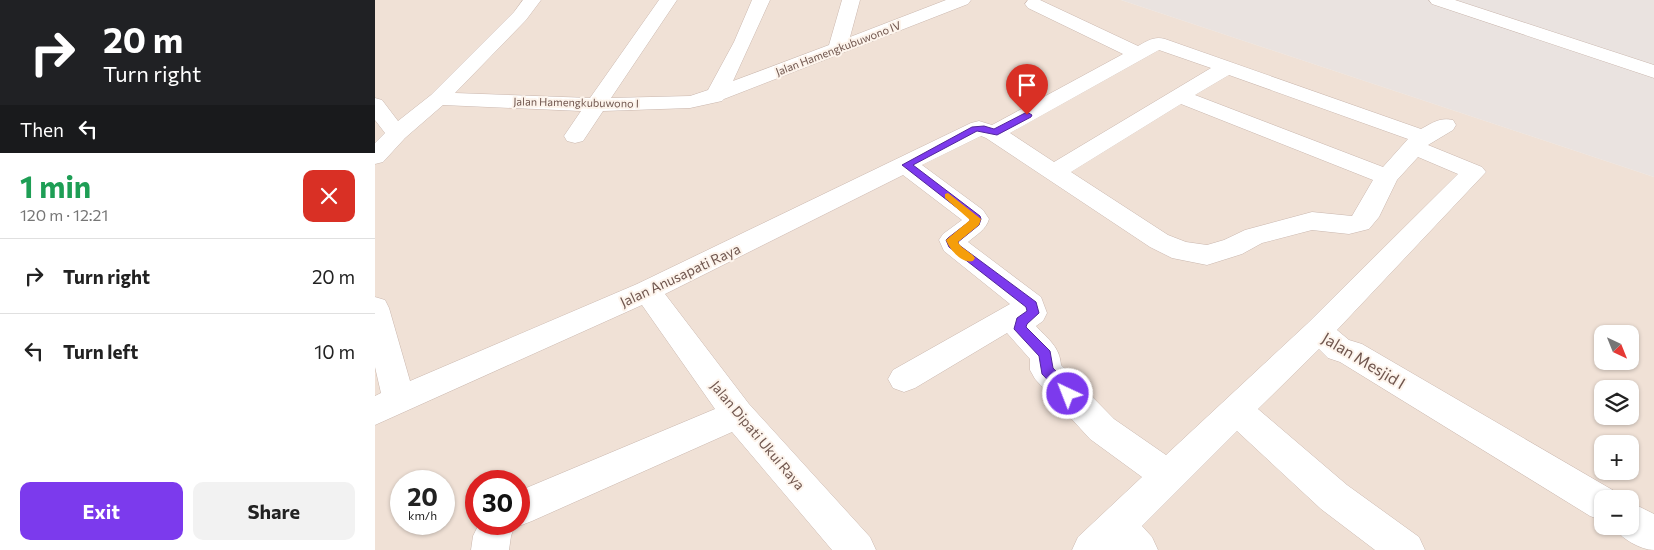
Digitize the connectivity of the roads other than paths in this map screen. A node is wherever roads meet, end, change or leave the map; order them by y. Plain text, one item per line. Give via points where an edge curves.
1 (532, 0) edge
2 (668, 0) edge
3 (761, 0) edge
4 (851, 0) edge
5 (962, 0) edge
6 (1438, 0) edge
7 (1035, 4) dead end
8 (931, 6) edge
9 (837, 49) junction
10 (1138, 54) junction
11 (1225, 68) junction
12 (1654, 72) edge
13 (1178, 96) junction
14 (715, 97) junction
15 (438, 99) junction
16 (375, 104) edge
17 (596, 105) junction
18 (1445, 125) dead end
19 (987, 130) junction
20 (397, 133) junction
21 (575, 136) dead end
22 (1418, 142) junction
23 (375, 158) edge
24 (906, 165) junction
25 (1054, 172) junction
26 (1387, 177) junction
27 (647, 291) junction
28 (1031, 305) junction
29 (375, 308) edge
30 (1318, 331) junction
31 (904, 379) dead end
32 (387, 405) edge
33 (1235, 410) junction
34 (737, 414) junction
35 (1168, 476) junction
36 (1594, 499) edge
37 (530, 504) edge
38 (1639, 525) edge
39 (1654, 534) edge
40 (492, 535) edge
41 (1128, 538) edge
42 (489, 550) edge
43 (857, 550) edge
44 (1091, 550) edge
45 (1405, 550) edge

1 - 15 street
2 - 17 street
3 - 14 street
4 - 9 street
5 - 8 street, Jalan Hamengkubuwono IV
6 - 12 street
7 - 10 street
8 - 9 street, Jalan Hamengkubuwono IV
9 - 14 street, Jalan Hamengkubuwono IV
10 - 11 street, Jalan Anusapati Raya via 1158,43
10 - 19 street, Jalan Anusapati Raya
11 - 13 street
11 - 22 street, Jalan Anusapati Raya
13 - 25 street
13 - 26 street
14 - 17 street, Jalan Hamengkubuwono I via 690,102
15 - 17 street, Jalan Hamengkubuwono I
15 - 20 street
16 - 20 street
17 - 21 street
18 - 22 street
19 - 24 street, Jalan Anusapati Raya
19 - 25 street
20 - 23 street
22 - 26 street
22 - 30 street, Jalan Anusapati Raya via 1474,172
24 - 27 street, Jalan Anusapati Raya
24 - 28 street via 976,219 952,240 954,247
25 - 26 street via 1159,241 1181,251 1207,255 1254,236 1312,221 1360,223
27 - 32 street, Jalan Anusapati Raya
27 - 34 street, Jalan Dipati Ukui Raya
28 - 31 street
28 - 35 street via 1033,313 1021,322 1020,329 1045,355 1046,370 1102,429
29 - 32 street
30 - 33 street, Jalan Mesjid I
30 - 36 street, Jalan Mesjid I via 1339,348
33 - 35 street, Jalan Mesjid I
33 - 45 street via 1334,498
34 - 37 street
34 - 43 street, Jalan Dipati Ukui Raya
35 - 41 street, Jalan Mesjid I
38 - 39 street
40 - 42 street
41 - 44 street, Jalan Mesjid I

